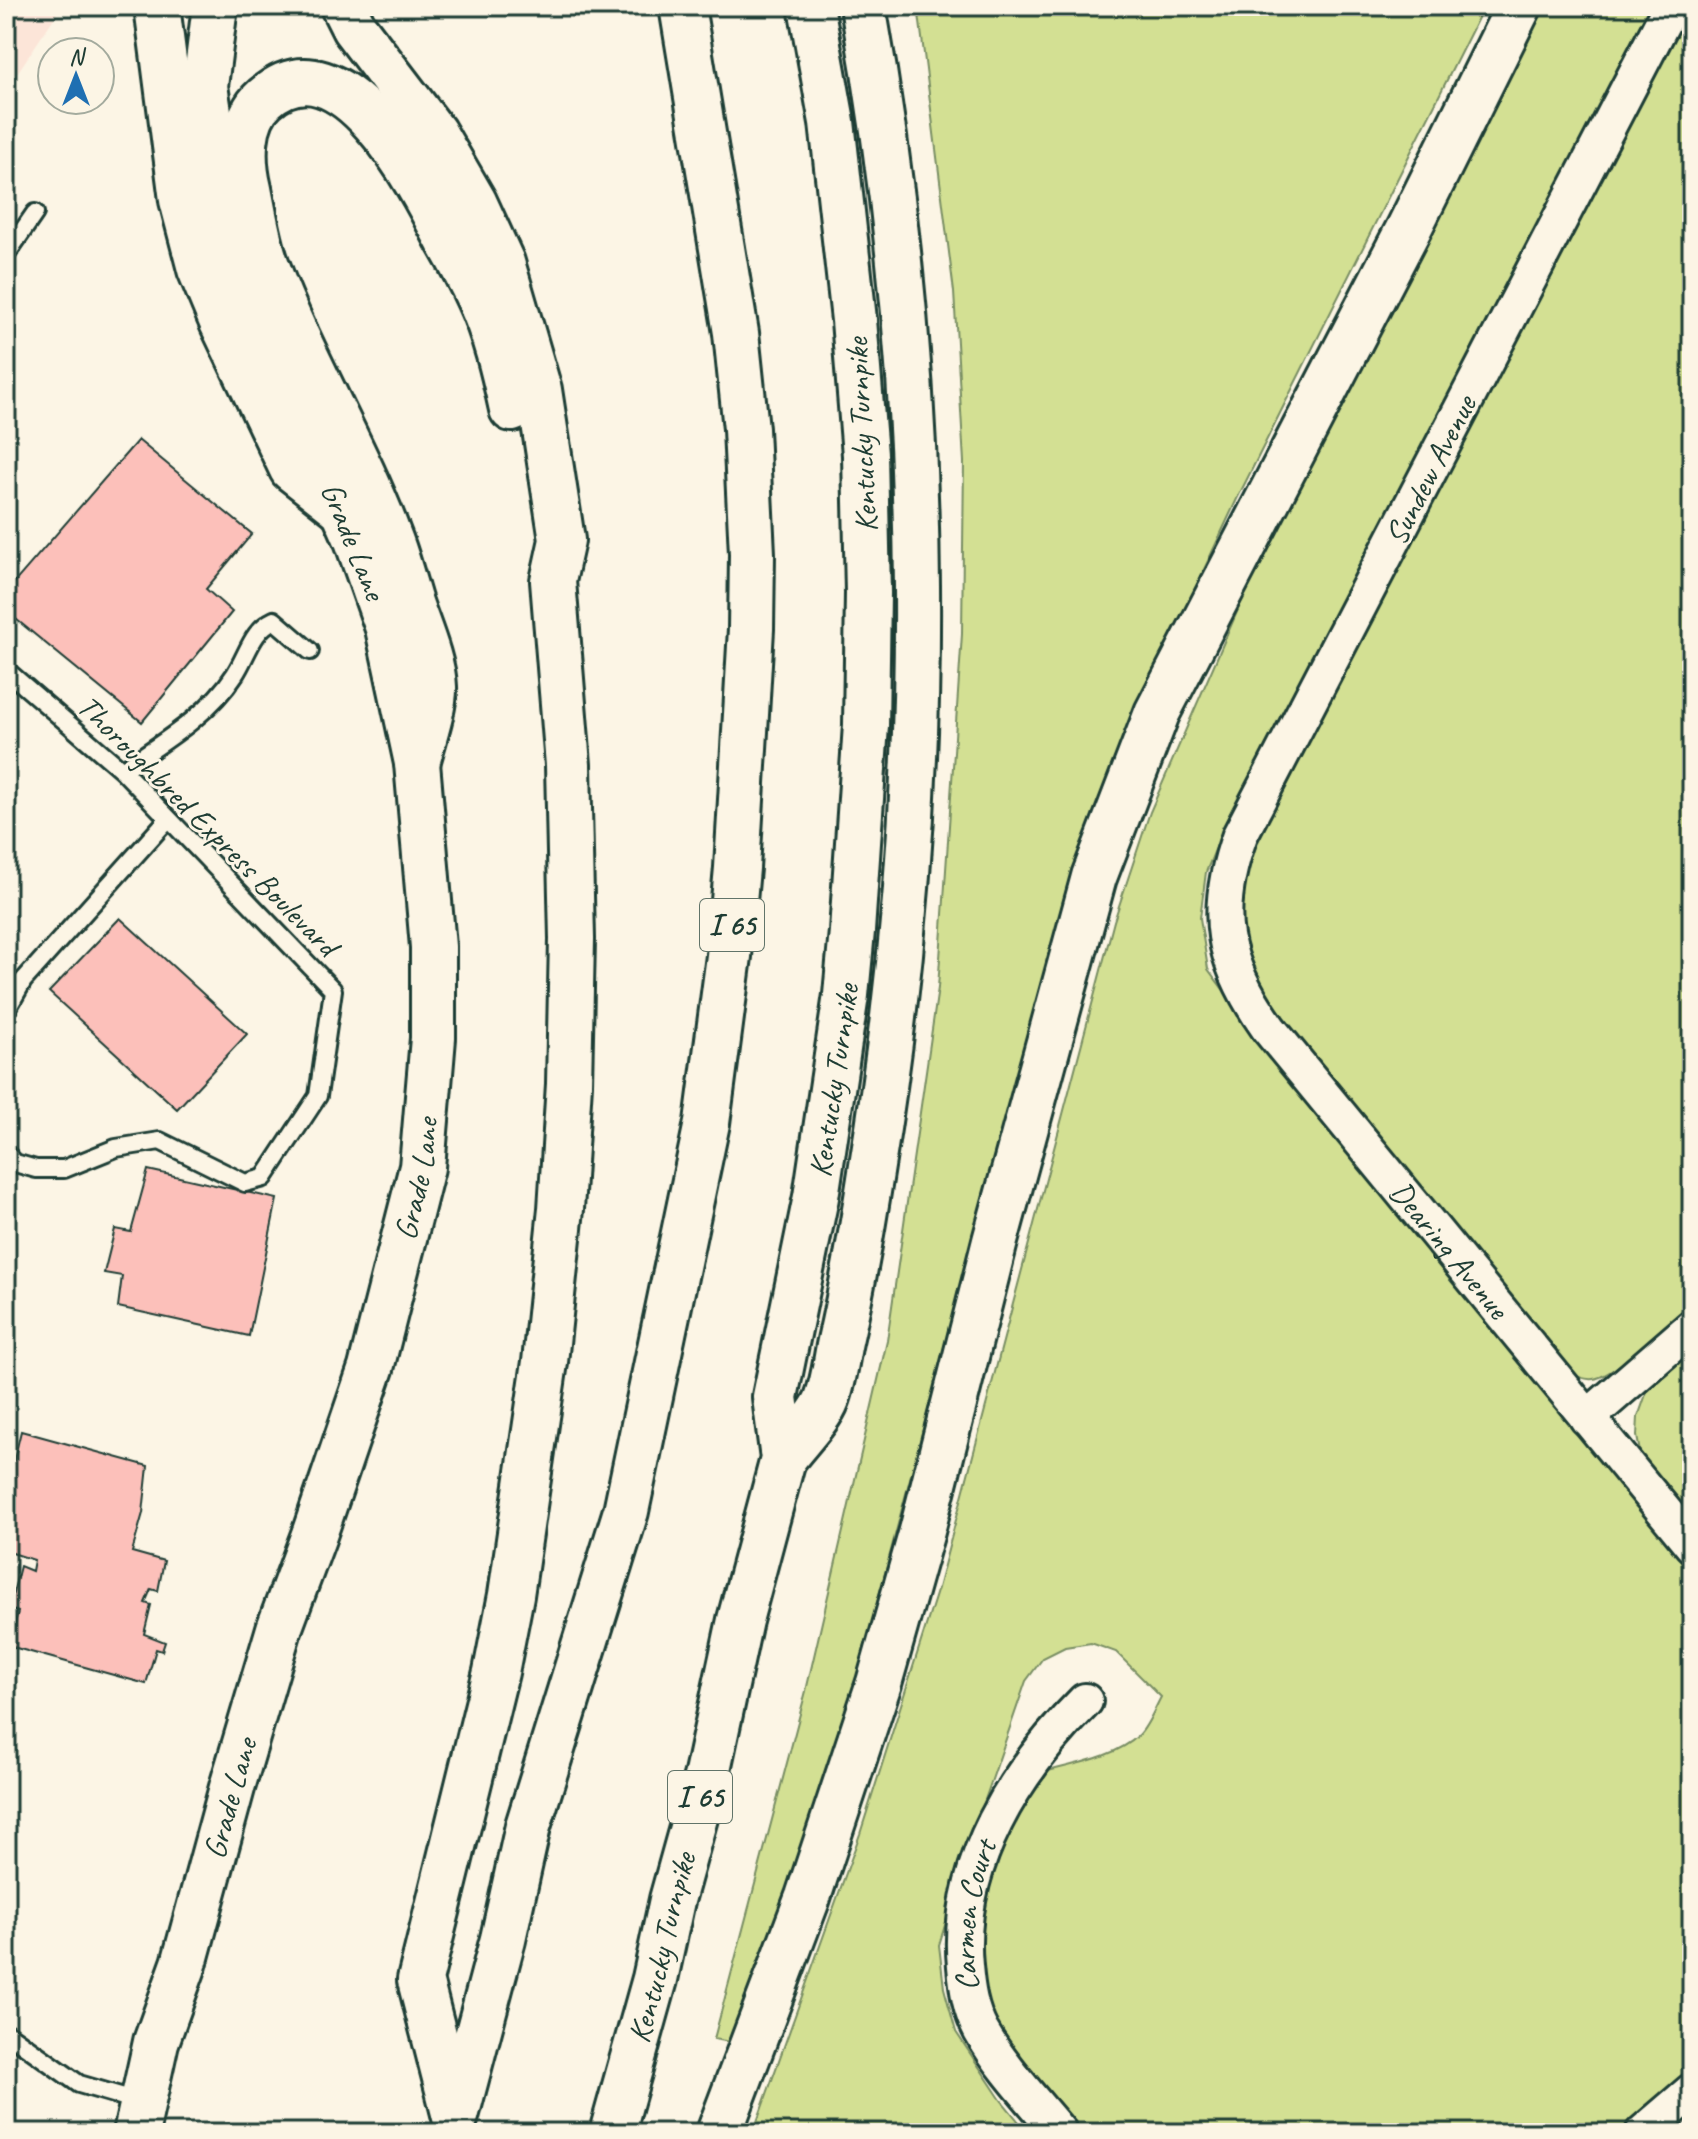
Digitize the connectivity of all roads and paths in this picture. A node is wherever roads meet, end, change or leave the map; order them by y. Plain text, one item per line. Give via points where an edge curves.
1 (157, 6) edge
2 (215, 6) edge
3 (343, 6) edge
4 (682, 6) edge
5 (811, 6) edge
6 (863, 6) edge
7 (1519, 6) edge
8 (1671, 6) edge
9 (35, 213) dead end
10 (6, 255) edge
11 (343, 509) junction
12 (553, 581) junction
13 (310, 651) dead end
14 (6, 670) edge
15 (417, 763) junction
16 (122, 770) junction
17 (168, 819) junction
18 (1227, 943) joint
19 (6, 1011) edge
20 (6, 1153) edge
21 (1692, 1327) edge
22 (1587, 1418) junction
23 (783, 1459) junction
24 (1692, 1545) edge
25 (1085, 1701) dead end
26 (6, 2032) edge
27 (1692, 2091) edge
28 (139, 2118) edge
29 (453, 2125) edge
30 (612, 2133) edge
31 (719, 2133) edge
32 (1060, 2133) edge
33 (1643, 2133) edge

1 - 11 main road via 176,164 200,269 292,469
2 - 11 main road, Grade Lane via 205,86 230,249
3 - 12 main road via 454,164 502,263 539,390 552,468 562,540
4 - 29 main road, I 65 via 736,333 746,429 750,661 729,956 707,1123 626,1511 528,1826
5 - 23 main road, Kentucky Turnpike / I 65 via 832,122 856,334 865,455 867,671 863,796 846,995 816,1197 775,1397
6 - 23 main road via 894,218 912,407 918,583 915,784 890,1055 844,1323 826,1402
7 - 31 main road via 1157,713 1094,877 879,1683 808,1897
8 - 18 street, Sundew Avenue via 1240,835 1224,891
9 - 10 lane
11 - 15 main road, Grade Lane via 388,628
12 - 15 main road via 535,542 503,370 480,301 428,201 403,159 354,102 314,82 292,83 272,92 256,106 248,126 247,182 266,262 391,541 429,665 434,688
12 - 29 main road via 568,765 568,1099 555,1286 511,1595 420,1980
13 - 16 lane via 274,620 261,626 234,676 200,716
14 - 16 lane, Thoroughbred Express Boulevard
15 - 28 main road, Grade Lane via 433,947 433,1038 422,1167 371,1368 279,1629 184,1964 156,2042
16 - 17 lane, Thoroughbred Express Boulevard
17 - 19 lane via 23,981
17 - 20 lane, Thoroughbred Express Boulevard via 333,990 318,1096 264,1178 245,1183 160,1141 116,1148 64,1169 36,1169 15,1163
18 - 22 street, Dearing Avenue via 1249,1002 1269,1029
21 - 22 street
22 - 24 street, Dearing Avenue
23 - 30 main road, Kentucky Turnpike / I 65
25 - 32 street, Carmen Court via 1052,1735 1000,1813 977,1862 962,1944 967,1994 980,2029
26 - 28 lane, Grade Lane via 79,2084
27 - 33 street

